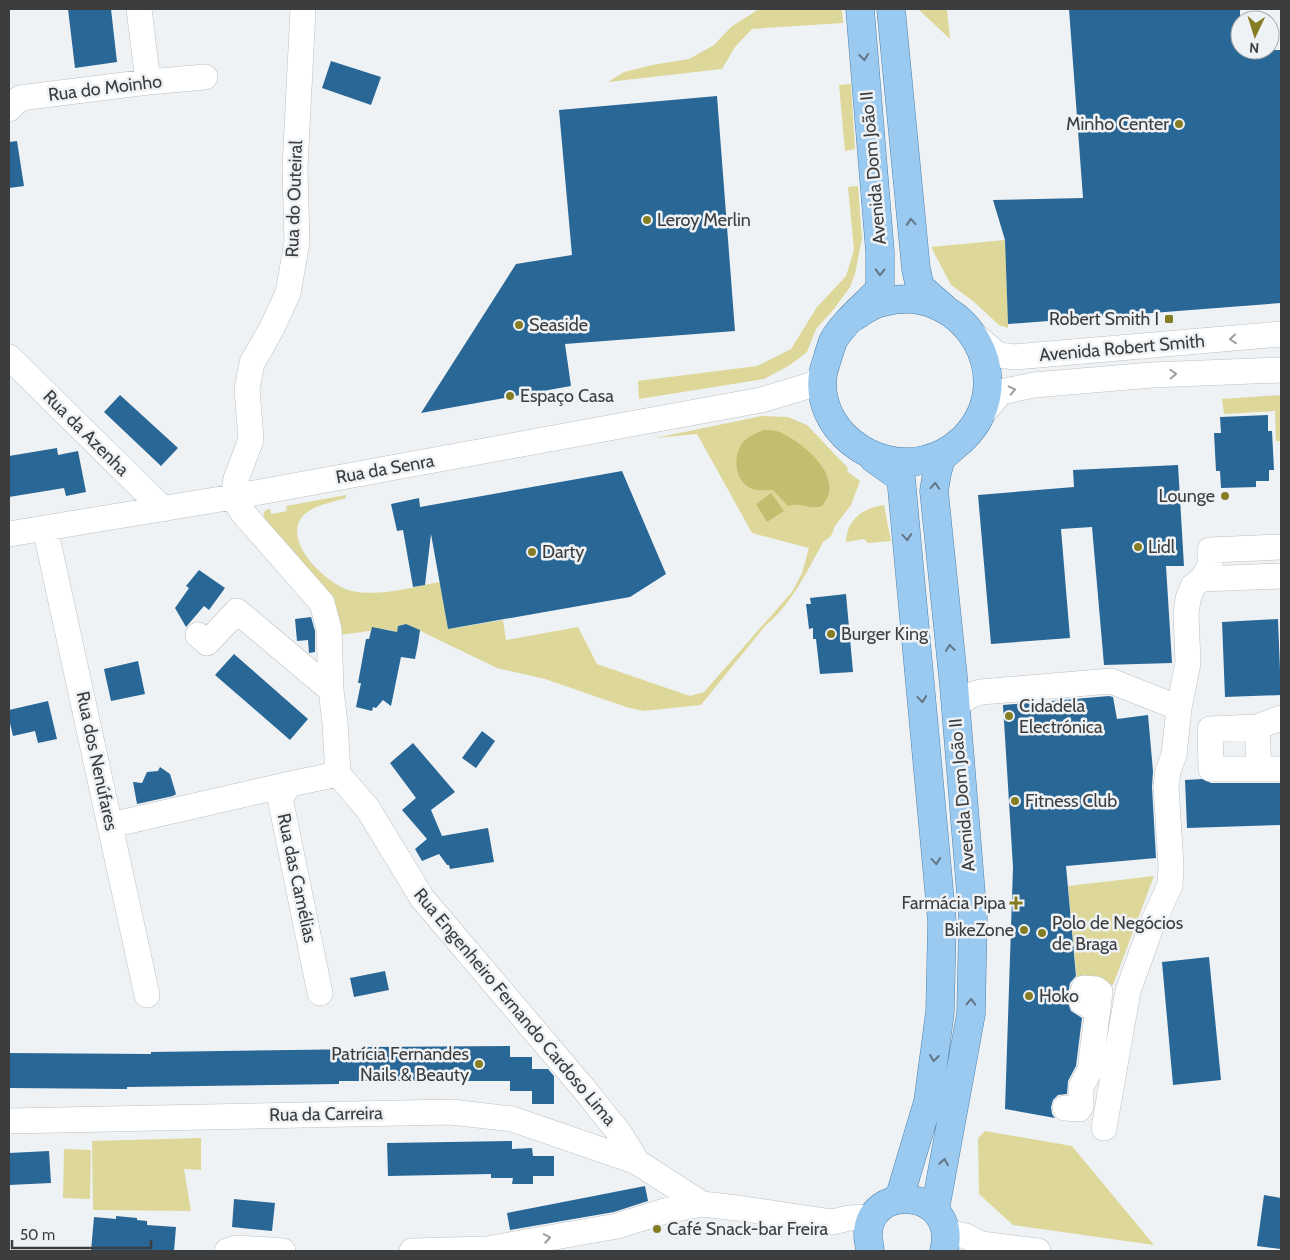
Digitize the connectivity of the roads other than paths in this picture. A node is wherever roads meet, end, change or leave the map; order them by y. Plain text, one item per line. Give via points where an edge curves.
1 (139, 9) edge
2 (303, 9) edge
3 (860, 9) edge
4 (891, 9) edge
5 (205, 77) dead end
6 (148, 82) junction
7 (9, 109) edge
8 (947, 310) junction
9 (854, 317) junction
10 (971, 332) junction
11 (1281, 334) edge
12 (9, 357) edge
13 (1281, 370) edge
14 (823, 374) junction
15 (761, 400) junction
16 (977, 421) junction
17 (843, 434) junction
18 (957, 445) junction
19 (867, 454) junction
20 (234, 496) junction
21 (163, 508) junction
22 (45, 528) junction
23 (9, 534) edge
24 (1281, 547) edge
25 (1281, 576) edge
26 (1202, 579) junction
27 (198, 635) dead end
28 (331, 690) junction
29 (954, 696) junction
30 (1179, 708) junction
31 (1281, 718) edge
32 (1257, 727) junction
33 (1270, 769) edge
34 (338, 774) junction
35 (290, 784) junction
36 (111, 825) junction
37 (320, 993) dead end
38 (147, 995) dead end
39 (1098, 1010) dead end
40 (1064, 1108) dead end
41 (9, 1120) edge
42 (1104, 1128) dead end
43 (637, 1162) junction
44 (899, 1199) junction
45 (702, 1204) junction
46 (870, 1235) edge
47 (943, 1236) edge
48 (232, 1249) edge
49 (283, 1251) edge
50 (412, 1251) edge
51 (1038, 1251) edge

1 - 6 street
2 - 20 street, Rua do Outeiral via 295,168 297,242 288,293 252,363 247,389 251,440 236,479
3 -> 9 main road, Avenida Dom João II via 880,284 878,291
8 -> 4 main road, Avenida Dom João II via 920,287 916,269
5 - 6 street, Rua do Moinho
6 - 7 street, Rua do Moinho via 20,98
8 - 9 main road via 916,299 899,299 867,308
8 - 10 main road
9 - 14 main road via 832,342
11 -> 10 street, Avenida Robert Smith via 1015,357 998,355
10 - 16 main road via 979,344 987,373 987,392
12 - 21 street, Rua da Azenha
16 -> 13 street, Avenida Robert Smith via 1001,392 1025,387 1152,375
14 - 15 street, Rua da Senra via 811,385
14 - 17 main road via 827,406
15 - 17 street, Rua da Senra via 818,402
15 - 20 street, Rua da Senra
16 - 18 main road
17 - 19 main road
18 - 19 main road via 918,462 898,463
29 -> 18 main road, Avenida Dom João II via 934,491 941,458
19 -> 44 main road, Avenida Dom João II via 901,478 942,922 940,1012 928,1102
20 - 21 street, Rua da Senra
20 - 28 street via 243,513 322,603 329,630
21 - 22 street, Rua da Senra
22 - 23 street, Rua da Senra
22 - 36 street, Rua dos Nenúfares
24 - 26 street via 1210,550 1210,567
25 - 26 street
26 - 30 street via 1193,586 1188,599 1188,663
27 - 28 street via 207,643 237,611
28 - 34 street
29 - 30 street via 1111,681
47 -> 29 main road, Avenida Dom João II via 971,1014 973,918
30 - 42 street via 1174,755 1166,786 1170,885 1128,991
31 - 32 street
32 - 33 street
32 - 33 street via 1210,729 1211,769
34 - 35 street
34 - 43 street, Rua Engenheiro Fernando Cardoso Lima via 368,809 422,898 620,1134
35 - 36 street
35 - 37 street, Rua das Camélias via 280,798
36 - 38 street, Rua dos Nenúfares
39 - 40 street via 1090,1070 1081,1087 1081,1106 1079,1109
41 - 43 street, Rua da Carreira via 451,1112 512,1119
43 - 45 street, Rua Engenheiro Fernando Cardoso Lima
44 - 46 main road via 887,1204
44 - 47 main road via 917,1199 926,1203
45 - 46 street via 832,1222 849,1218
50 -> 45 street via 487,1249 617,1226
47 - 51 street via 966,1236 981,1244
48 - 49 street

